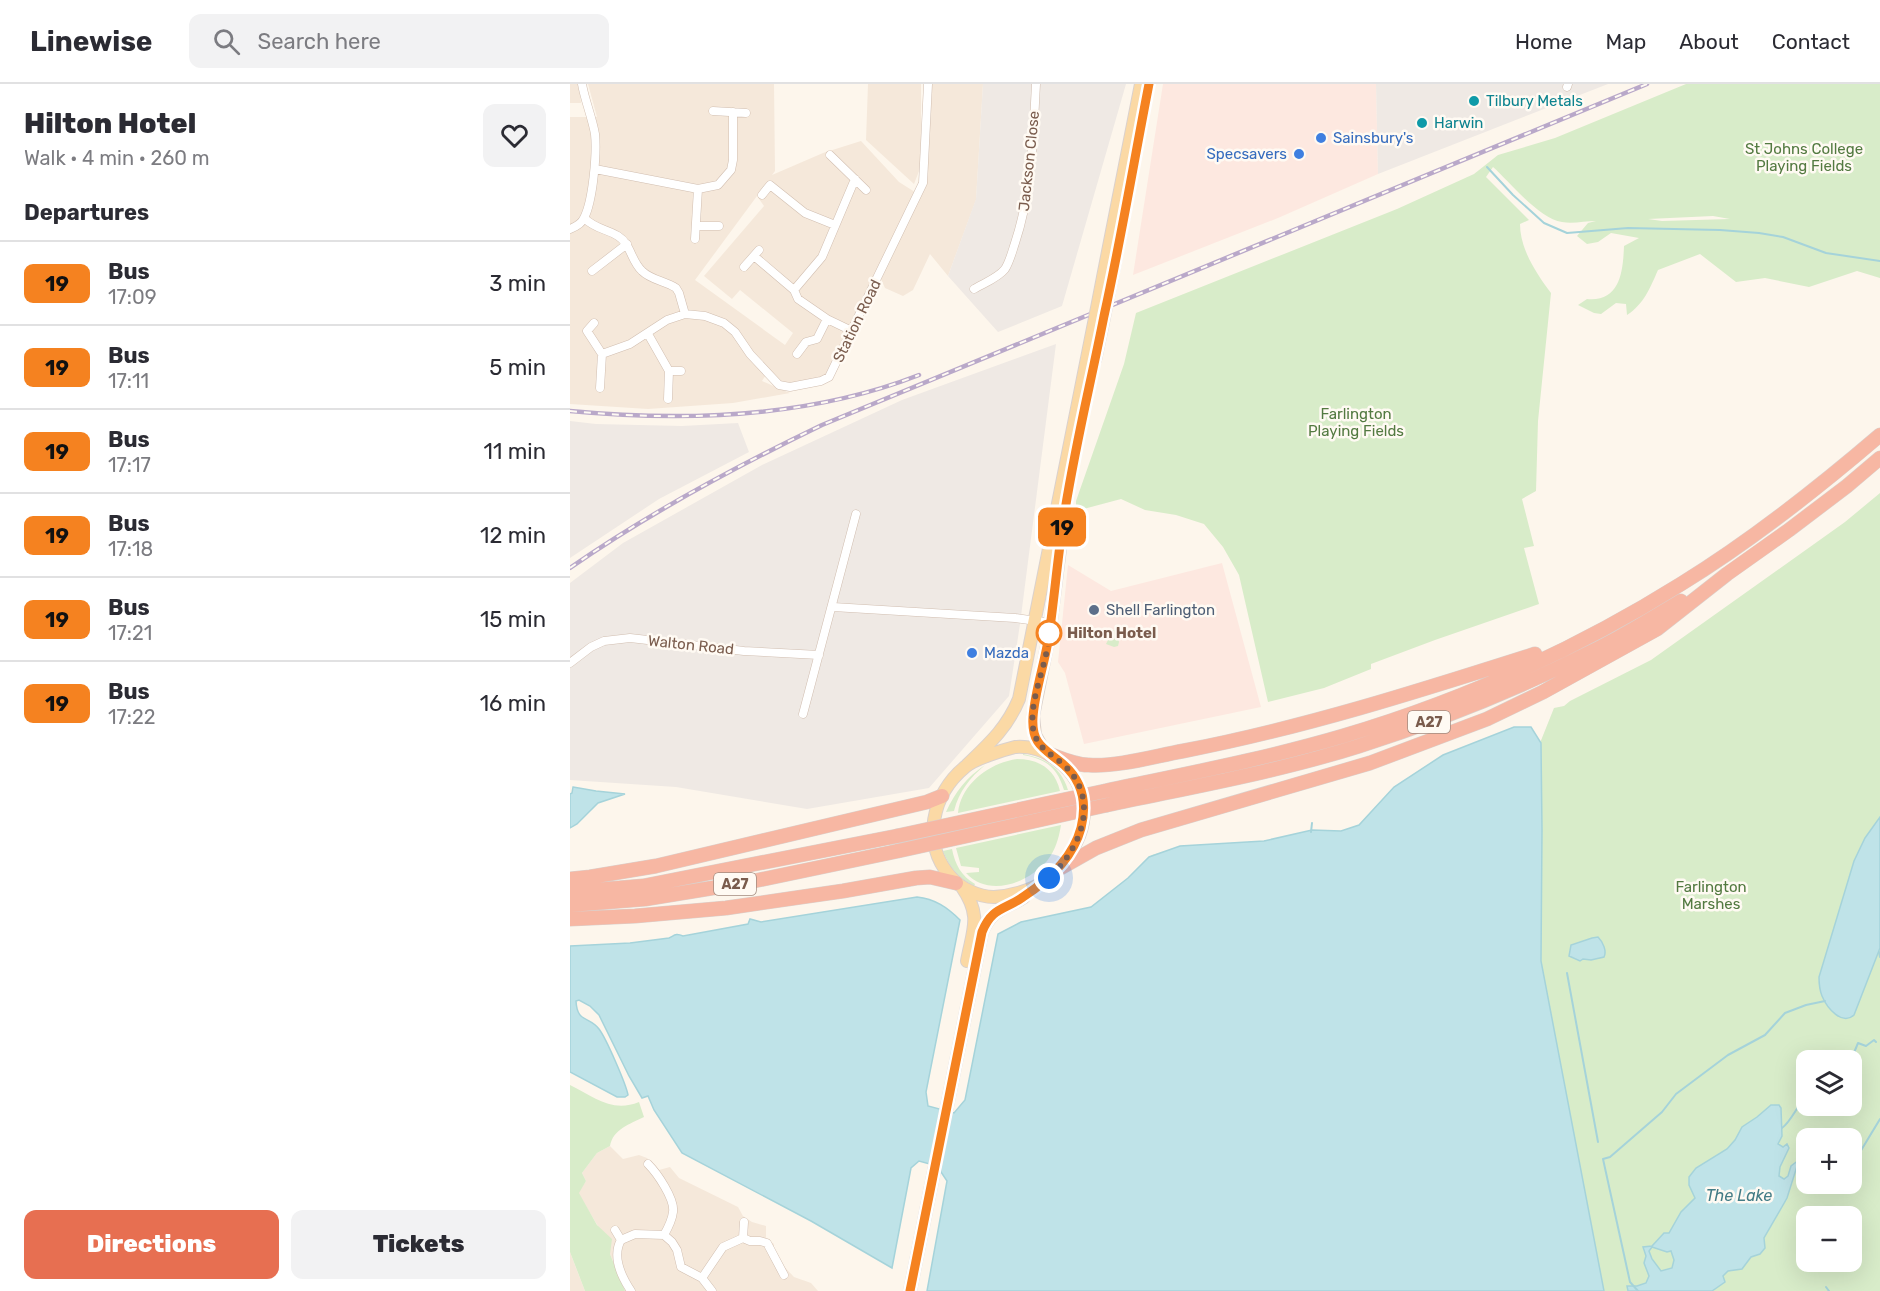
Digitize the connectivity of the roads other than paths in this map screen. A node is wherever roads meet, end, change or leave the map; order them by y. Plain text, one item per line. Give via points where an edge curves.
1 (582, 84) edge
2 (928, 84) edge
3 (1036, 84) edge
4 (1141, 84) edge
5 (1149, 84) edge
6 (713, 111) dead end
7 (733, 112) junction
8 (746, 113) dead end
9 (830, 155) dead end
10 (595, 169) junction
11 (855, 179) junction
12 (698, 189) junction
13 (866, 190) dead end
14 (762, 195) dead end
15 (584, 218) junction
16 (835, 225) junction
17 (696, 226) junction
18 (719, 226) dead end
19 (570, 229) edge
20 (695, 239) dead end
21 (627, 244) junction
22 (744, 267) dead end
23 (592, 271) dead end
24 (1108, 277) junction
25 (974, 289) dead end
26 (794, 290) junction
27 (685, 314) junction
28 (1100, 317) junction
29 (827, 319) junction
30 (594, 323) dead end
31 (852, 331) junction
32 (648, 334) junction
33 (602, 354) junction
34 (797, 354) dead end
35 (669, 371) junction
36 (681, 371) dead end
37 (603, 384) dead end
38 (668, 399) dead end
39 (1880, 435) edge
40 (1880, 458) edge
41 (856, 514) dead end
42 (1727, 574) junction
43 (833, 607) junction
44 (1036, 620) junction
45 (1051, 623) junction
46 (1579, 641) junction
47 (819, 655) junction
48 (570, 663) edge
49 (804, 714) dead end
50 (1047, 753) junction
51 (967, 765) junction
52 (942, 796) junction
53 (1106, 798) junction
54 (1057, 870) junction
55 (570, 879) edge
56 (1042, 883) junction
57 (958, 884) junction
58 (570, 892) edge
59 (570, 905) edge
60 (570, 919) edge
61 (951, 1068) junction
62 (648, 1164) dead end
63 (927, 1188) junction
64 (744, 1222) dead end
65 (615, 1230) dead end
66 (664, 1235) junction
67 (743, 1238) junction
68 (621, 1240) junction
69 (784, 1275) dead end
70 (702, 1278) junction
71 (631, 1291) edge
72 (712, 1291) edge
73 (903, 1291) edge
74 (910, 1291) edge

1 - 10 street via 594,133
2 - 31 street, Station Road via 923,183
3 - 25 street, Jackson Close via 1023,220 1003,272
4 - 24 main road
5 - 24 main road
6 - 7 street
7 - 8 street
7 - 12 street via 731,170 718,185
9 - 11 street
10 - 12 street
10 - 15 street
11 - 13 street
11 - 16 street
12 - 17 street
14 - 16 street via 770,185 805,213
15 - 19 street
15 - 21 street
16 - 26 street via 822,257
17 - 18 street
17 - 20 street
21 - 23 street
21 - 27 street via 643,272 676,288
22 - 26 street via 756,253
24 - 28 main road, bridge
26 - 29 street via 798,298
27 - 31 street, Station Road via 724,322 772,379 790,387 829,377
27 - 32 street via 667,320
28 - 44 main road
28 - 45 main road via 1065,513
29 - 31 street
29 - 34 street via 817,339 806,342
30 - 33 street via 587,331
32 - 33 street
32 - 35 street
33 - 37 street
35 - 36 street
35 - 38 street
39 - 46 highway, A27 via 1772,522 1682,584
40 - 42 highway, A27
41 - 43 street
42 - 53 highway, A27 via 1600,648 1442,718 1275,769
42 - 54 highway via 1657,629 1487,719 1370,763 1141,830
43 - 44 street
43 - 47 street
44 - 45 street
44 - 51 main road via 1019,699 1002,730
45 - 50 main road via 1033,725 1037,740
46 - 50 highway via 1331,717 1203,747 1090,766
46 - 53 highway, A27 via 1506,676 1404,716 1282,753
47 - 48 street, Walton Road via 630,638 604,641
47 - 49 street
50 - 51 main road via 1015,747
50 - 54 main road via 1064,765 1077,782 1085,805 1076,842
51 - 52 main road
52 - 55 highway via 656,866
52 - 57 main road via 932,825 933,841 939,861
53 - 58 highway, A27, bridge via 643,886
53 - 59 highway, A27, bridge via 898,851 749,882 645,899
54 - 56 main road
56 - 57 main road via 995,897
56 - 61 main road via 997,911 984,927
57 - 60 highway via 924,877 726,908
57 - 61 main road via 973,905 975,917
61 - 63 main road
62 - 66 street via 659,1176 673,1205 673,1216
63 - 73 main road
63 - 74 main road
64 - 67 street
65 - 68 street
66 - 68 street via 636,1234
66 - 70 street via 677,1250 681,1267
67 - 69 street via 767,1243
67 - 70 street via 723,1247
68 - 71 street via 617,1256
70 - 72 street

